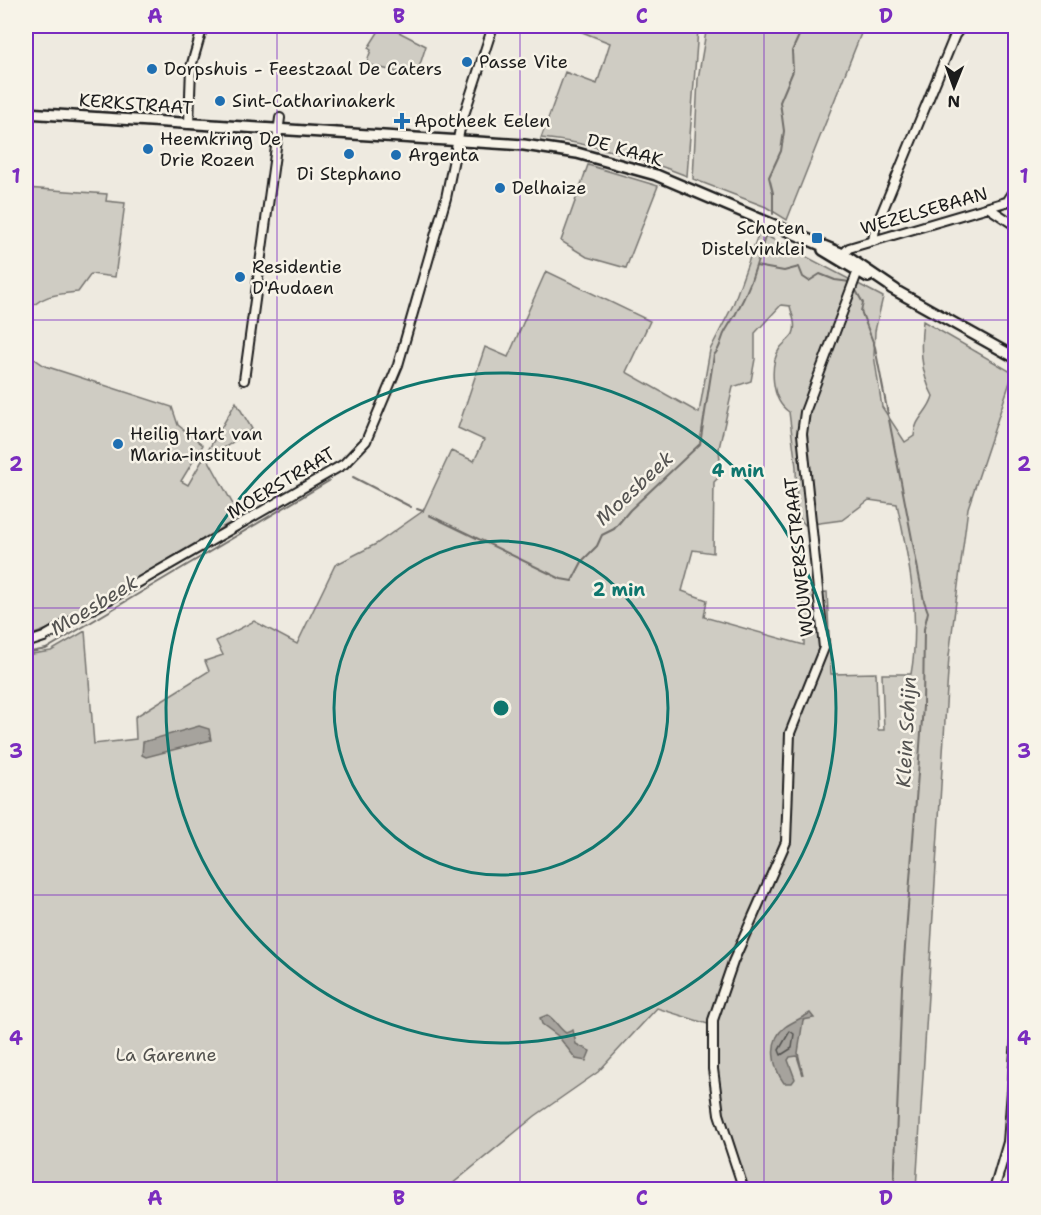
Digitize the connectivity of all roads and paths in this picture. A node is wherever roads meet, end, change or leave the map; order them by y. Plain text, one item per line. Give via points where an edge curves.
1 (203, 26) edge
2 (493, 26) edge
3 (962, 26) edge
4 (26, 113) edge
5 (280, 118) dead end
6 (189, 124) junction
7 (279, 130) junction
8 (459, 141) junction
9 (1016, 188) edge
10 (1016, 199) edge
11 (1007, 202) junction
12 (989, 208) junction
13 (1016, 226) edge
14 (806, 239) junction
15 (873, 241) junction
16 (843, 254) junction
17 (859, 269) junction
18 (1016, 358) edge
19 (244, 380) dead end
20 (26, 643) edge
21 (1016, 662) edge
22 (1016, 706) edge
23 (1016, 1040) edge
24 (1014, 1075) edge
25 (744, 1190) edge
26 (993, 1190) edge

1 - 6 street via 191,67
2 - 8 street, MOERSTRAAT
3 - 15 street via 955,34
4 - 6 main road, KERKSTRAAT
5 - 7 street
6 - 7 main road, KERKSTRAAT
7 - 8 main road, KERKSTRAAT
7 - 19 street
8 - 14 main road, DE KAAK via 524,145 621,163
8 - 20 street, MOERSTRAAT via 398,365 357,454 172,564 44,637
9 - 11 street
10 - 11 street, WEZELSEBAAN
11 - 12 street, WEZELSEBAAN
12 - 13 street
12 - 15 street, WEZELSEBAAN
14 - 16 main road
14 - 17 main road
15 - 16 street, WEZELSEBAAN via 849,248
16 - 17 main road
17 - 18 main road
17 - 25 street, WOUWERSSTRAAT via 805,412 802,434 824,648 790,733 786,842 733,962 713,1020 713,1069 719,1114
21 - 22 street
23 - 24 street
24 - 26 street via 1008,1142

